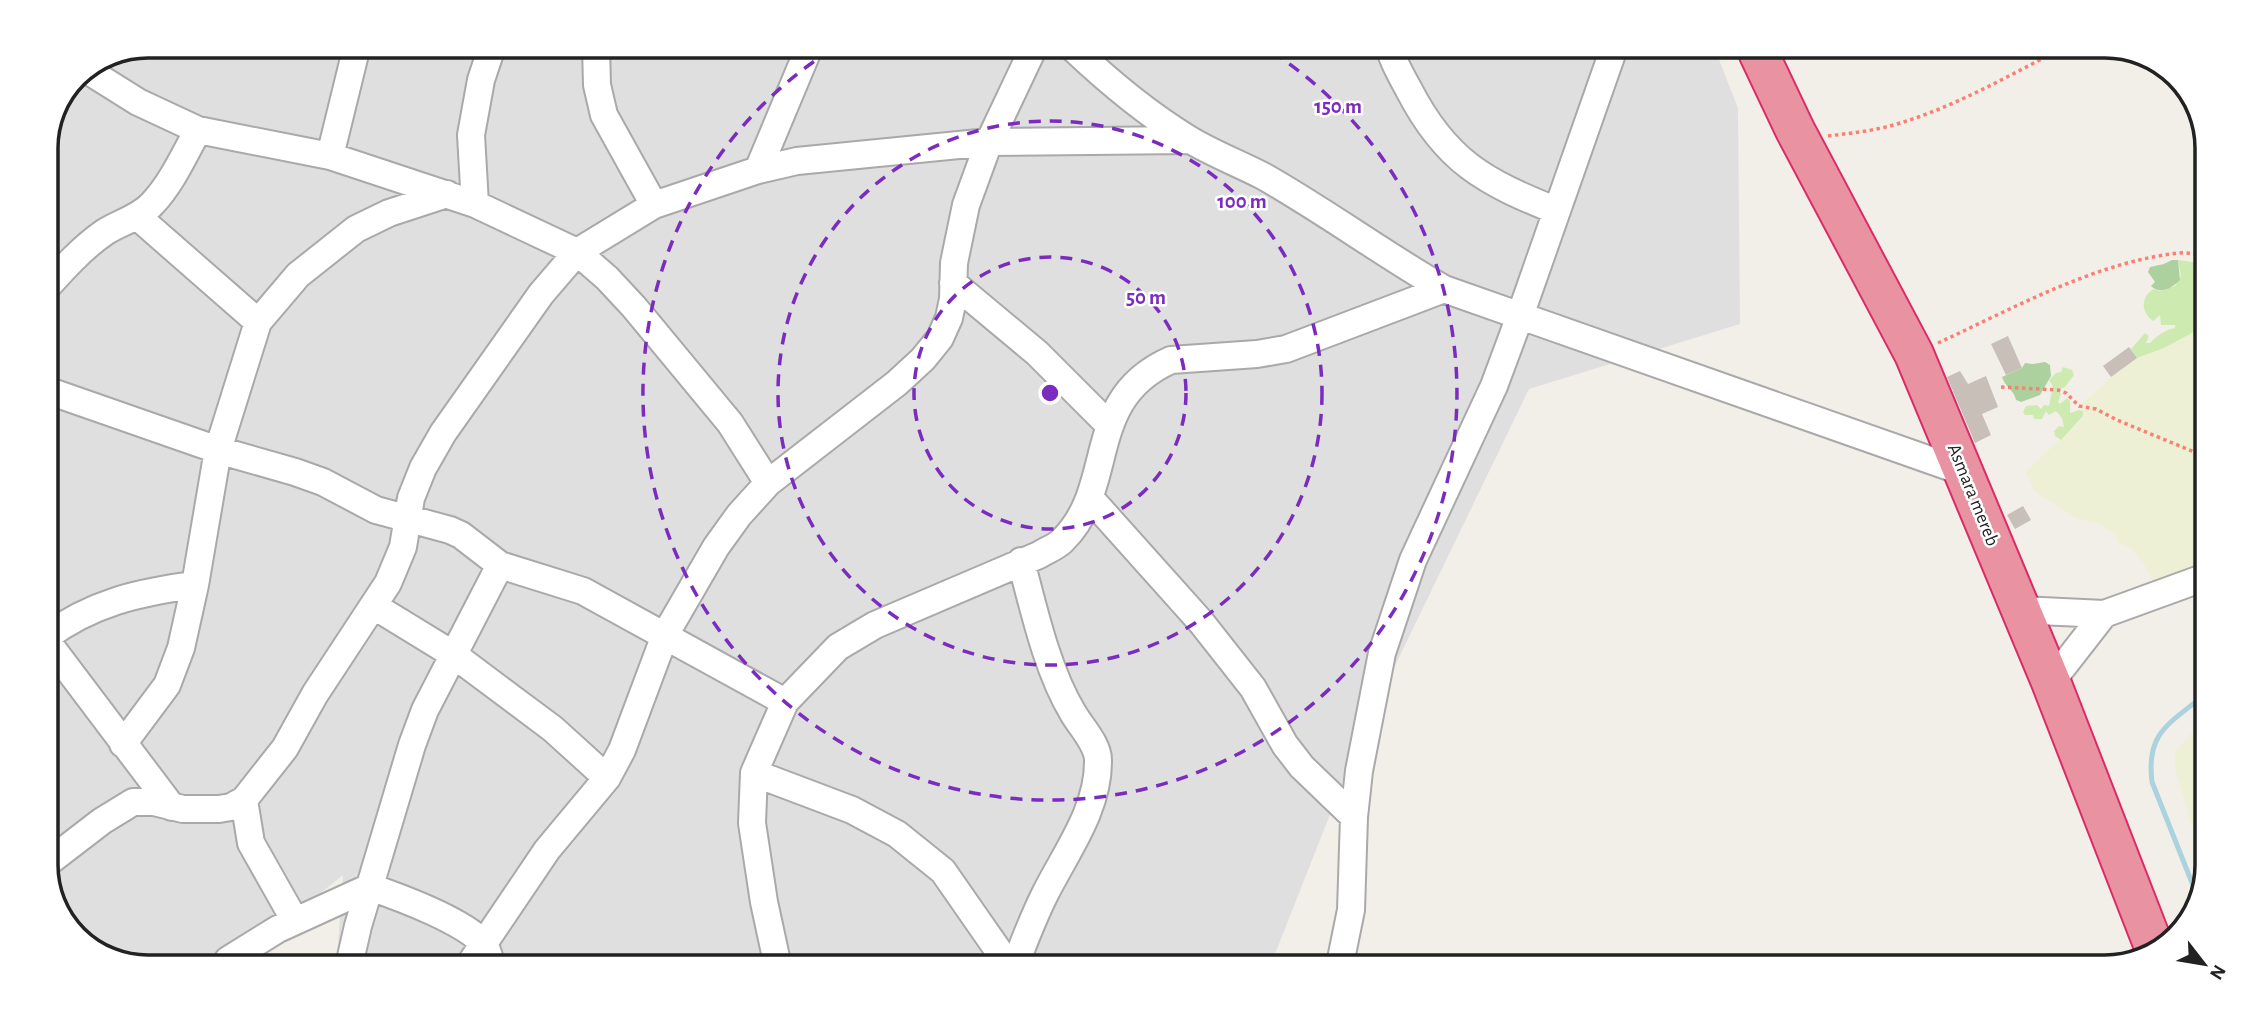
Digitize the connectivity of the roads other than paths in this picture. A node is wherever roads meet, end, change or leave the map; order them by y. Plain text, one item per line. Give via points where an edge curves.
1 (354, 58) edge
2 (488, 58) edge
3 (596, 58) edge
4 (804, 58) edge
5 (1028, 58) edge
6 (1084, 58) edge
7 (1394, 58) edge
8 (1611, 58) edge
9 (1761, 58) edge
10 (95, 75) edge
11 (198, 130) junction
12 (1189, 140) junction
13 (989, 142) junction
14 (330, 156) junction
15 (758, 170) junction
16 (447, 194) junction
17 (475, 204) junction
18 (654, 205) junction
19 (1557, 211) junction
20 (138, 217) junction
21 (577, 252) junction
22 (58, 276) edge
23 (953, 283) junction
24 (1444, 289) junction
25 (1520, 316) junction
26 (258, 322) junction
27 (58, 394) edge
28 (1110, 426) junction
29 (218, 450) junction
30 (1965, 472) junction
31 (768, 483) junction
32 (1090, 498) junction
33 (408, 520) junction
34 (1021, 561) junction
35 (499, 565) junction
36 (2195, 581) edge
37 (195, 585) junction
38 (374, 606) junction
39 (2019, 610) junction
40 (2104, 614) junction
41 (58, 629) edge
42 (665, 635) junction
43 (58, 655) edge
44 (454, 655) junction
45 (2051, 682) junction
46 (785, 702) junction
47 (123, 744) junction
48 (754, 772) junction
49 (607, 778) junction
50 (244, 800) junction
51 (172, 807) junction
52 (1354, 817) junction
53 (58, 855) edge
54 (370, 887) junction
55 (295, 921) junction
56 (2152, 942) edge
57 (237, 955) edge
58 (352, 955) edge
59 (481, 955) edge
60 (483, 955) edge
61 (775, 955) edge
62 (1001, 955) edge
63 (1019, 955) edge
64 (1342, 955) edge

1 - 14 street
2 - 17 street via 471,135
3 - 18 street via 604,115
4 - 15 street
5 - 13 street
6 - 12 street via 1126,96
7 - 19 street via 1439,139 1472,170
8 - 19 street
9 - 30 highway, Asmara mereb via 1914,354
10 - 11 street via 138,102
11 - 14 street
11 - 20 street via 173,177
12 - 13 street
12 - 24 street via 1262,176
13 - 15 street via 797,161
13 - 23 street via 966,205
14 - 16 street
15 - 18 street
16 - 17 street
16 - 26 street via 356,229 298,275
17 - 21 street
18 - 21 street
19 - 25 street
20 - 22 street via 93,241
20 - 26 street
21 - 31 street via 634,307 730,423
21 - 33 street via 541,294 443,433 423,468
23 - 28 street via 1037,353
23 - 31 street via 949,318 923,359
24 - 25 street
24 - 28 street via 1286,349 1171,360 1130,390
25 - 30 street
25 - 52 street via 1494,386 1413,560 1393,617 1373,693
26 - 29 street
27 - 29 street
28 - 32 street
29 - 33 street via 313,479
29 - 37 street
30 - 39 highway, Asmara mereb
31 - 42 street via 716,547
32 - 34 street via 1062,542
32 - 52 street via 1201,622 1253,688 1303,767
33 - 35 street via 461,535
33 - 38 street via 398,561
34 - 46 street via 850,638
34 - 63 street via 1055,674 1098,758 1087,814
35 - 42 street via 583,591
35 - 44 street
36 - 40 street
37 - 41 street via 114,602
37 - 47 street via 181,649 167,685
38 - 44 street
38 - 50 street via 285,748
39 - 40 street
39 - 45 highway, Asmara mereb
40 - 45 street
42 - 46 street
42 - 49 street
43 - 47 street
44 - 49 street via 553,729
44 - 54 street via 412,745
45 - 56 highway, Asmara mereb
46 - 48 street
47 - 51 street
48 - 61 street via 752,823
48 - 62 street via 852,810 897,834 943,871
49 - 60 street via 547,850
50 - 51 street via 219,809
50 - 55 street via 251,843
51 - 53 street via 132,802
52 - 64 street via 1351,910
54 - 55 street
54 - 58 street
54 - 59 street via 457,924
55 - 57 street

